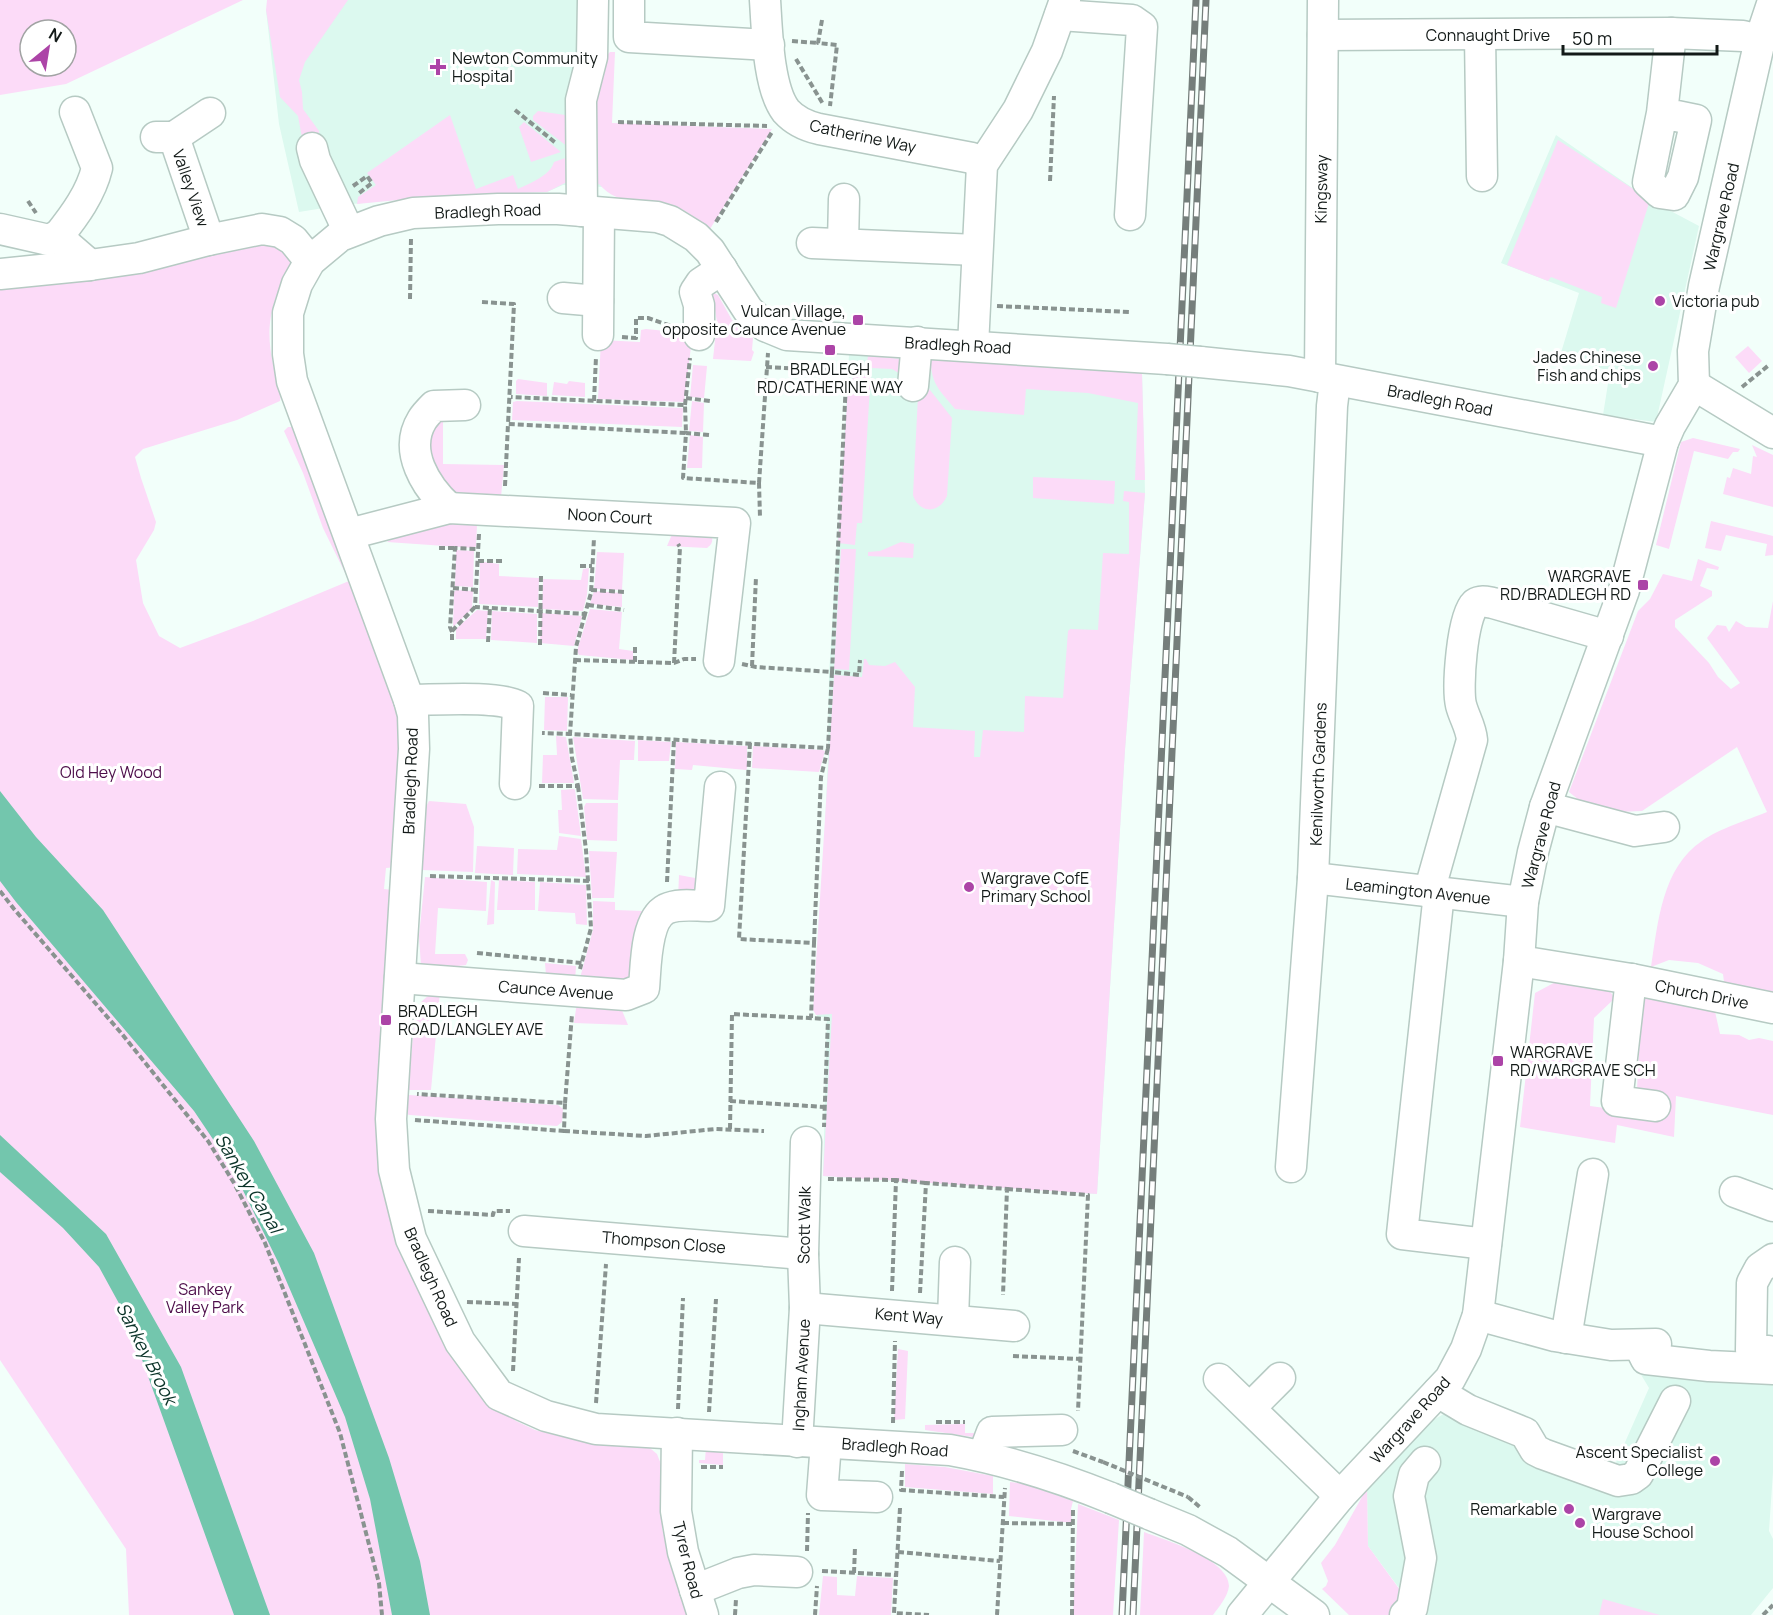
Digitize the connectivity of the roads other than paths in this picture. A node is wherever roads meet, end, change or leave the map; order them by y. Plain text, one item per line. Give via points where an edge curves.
1 (593, 0) edge
2 (629, 0) edge
3 (765, 0) edge
4 (1323, 0) edge
5 (1773, 1) edge
6 (1063, 7) edge
7 (1671, 33) junction
8 (1323, 35) junction
9 (1479, 35) junction
10 (1760, 40) junction
11 (769, 45) junction
12 (75, 112) dead end
13 (210, 113) dead end
14 (1662, 113) dead end
15 (312, 148) dead end
16 (982, 165) junction
17 (1482, 176) dead end
18 (844, 199) dead end
19 (590, 212) junction
20 (1130, 215) dead end
21 (0, 229) edge
22 (349, 232) junction
23 (59, 235) junction
24 (208, 240) junction
25 (812, 243) dead end
26 (843, 243) junction
27 (977, 250) junction
28 (310, 261) junction
29 (90, 265) junction
30 (722, 269) junction
31 (0, 274) edge
32 (563, 298) dead end
33 (598, 301) junction
34 (696, 334) road end
35 (598, 336) road end
36 (916, 342) junction
37 (973, 346) junction
38 (1328, 379) junction
39 (1694, 385) junction
40 (913, 386) dead end
41 (465, 405) dead end
42 (1773, 432) edge
43 (1663, 442) junction
44 (449, 508) junction
45 (349, 534) junction
46 (1608, 636) junction
47 (719, 661) road end
48 (409, 700) junction
49 (515, 784) road end
50 (720, 788) dead end
51 (1545, 807) junction
52 (1673, 826) dead end
53 (1313, 879) junction
54 (1434, 892) junction
55 (1523, 902) junction
56 (1519, 961) junction
57 (400, 978) junction
58 (1631, 980) junction
59 (1773, 1008) edge
60 (1655, 1106) dead end
61 (815, 1140) road end
62 (1292, 1167) dead end
63 (1593, 1174) dead end
64 (1735, 1192) dead end
65 (1773, 1206) edge
66 (518, 1233) road end
67 (1486, 1244) junction
68 (803, 1254) junction
69 (1773, 1259) edge
70 (955, 1262) dead end
71 (805, 1308) junction
72 (1478, 1315) junction
73 (953, 1320) junction
74 (1014, 1326) dead end
75 (1566, 1338) junction
76 (1691, 1349) dead end
77 (1764, 1357) edge
78 (1280, 1378) dead end
79 (1219, 1379) dead end
80 (1438, 1392) junction
81 (1675, 1401) dead end
82 (1250, 1408) junction
83 (677, 1426) junction
84 (1065, 1440) road end
85 (811, 1442) junction
86 (983, 1456) junction
87 (1425, 1462) dead end
88 (889, 1493) road end
89 (1340, 1496) junction
90 (810, 1569) road end
91 (1269, 1581) junction
92 (699, 1602) edge
93 (1242, 1615) edge
94 (1314, 1615) edge
95 (1405, 1615) edge

1 - 19 street via 592,57 581,100
2 - 11 street via 629,37
3 - 11 street, Catherine Way
4 - 8 street, Kingsway
5 - 10 street, Wargrave Road
6 - 16 street via 1018,110
6 - 20 street via 1132,21 1142,27
7 - 9 street, Connaught Drive
7 - 10 street, Connaught Drive
7 - 14 street
8 - 9 street, Connaught Drive
8 - 38 street, Kingsway
9 - 17 street
10 - 39 street, Wargrave Road via 1704,286 1693,351
11 - 16 street, Catherine Way via 777,94 788,112 806,126 972,158
12 - 23 street via 97,168 76,214
13 - 24 street, Valley View via 165,137
15 - 22 street
16 - 27 street
18 - 26 street
19 - 22 street, Bradlegh Road via 498,209 412,213
19 - 30 street, Bradlegh Road via 670,221 696,237
19 - 33 street
21 - 23 street via 49,240
22 - 28 street, Bradlegh Road
23 - 29 street
24 - 28 street via 262,229 280,232 293,240
24 - 29 street via 139,258
25 - 26 street
26 - 27 street
27 - 37 street
28 - 45 street, Bradlegh Road via 297,284 288,313 288,354 292,381
29 - 31 street
30 - 34 street via 695,292 699,305
30 - 36 street, Bradlegh Road via 748,310 774,332 800,338
32 - 33 street
33 - 35 street
36 - 37 street, Bradlegh Road
36 - 40 street
37 - 38 street, Bradlegh Road, bridge via 1258,366
38 - 43 street, Bradlegh Road
38 - 53 street, Kenilworth Gardens via 1332,406
39 - 42 street
39 - 43 street, Wargrave Road
41 - 44 street via 434,406 415,435 415,453 422,472 436,496
43 - 46 street, Wargrave Road
44 - 45 street, Noon Court
44 - 47 street, Noon Court via 751,521
45 - 48 street, Bradlegh Road
46 - 51 street, Wargrave Road
46 - 54 street via 1483,601 1470,611 1462,652 1460,703 1472,740
48 - 49 street via 474,700 518,706
48 - 57 street, Bradlegh Road via 414,749
50 - 57 street, Caunce Avenue via 709,906 666,909 656,918 650,932 644,988 626,995
51 - 52 street via 1635,831
51 - 55 street, Wargrave Road
53 - 54 street, Leamington Avenue
53 - 62 street, Kenilworth Gardens
54 - 55 street, Leamington Avenue
54 - 67 street via 1402,1234
55 - 56 street, Wargrave Road
56 - 58 street, Church Drive
56 - 67 street, Wargrave Road
57 - 83 street, Bradlegh Road via 391,1119 394,1170 411,1239 460,1342 499,1395 546,1416 596,1429
58 - 59 street, Church Drive
58 - 60 street, Church Drive via 1617,1101
61 - 68 street, Scott Walk via 805,1178
63 - 75 street
64 - 65 street
66 - 68 street, Thompson Close
67 - 72 street, Wargrave Road
68 - 71 street, Scott Walk
69 - 77 street via 1760,1268 1752,1283
70 - 73 street
71 - 73 street, Kent Way via 902,1310
71 - 85 street, Ingham Avenue
72 - 75 street
72 - 80 street, Wargrave Road via 1450,1379
73 - 74 street, Kent Way
75 - 77 street via 1611,1345 1648,1345 1646,1359 1709,1366
76 - 77 street
78 - 82 street
79 - 82 street
80 - 81 street via 1468,1410 1525,1433 1535,1450 1543,1454 1618,1481 1638,1474
80 - 89 street, Wargrave Road
82 - 89 street
83 - 85 street, Bradlegh Road
83 - 92 street, Tyrer Road via 676,1511 683,1552
84 - 86 street via 992,1432
85 - 86 street, Bradlegh Road via 950,1450
85 - 88 street, Ingham Avenue via 822,1495
86 - 91 street, Bradlegh Road, bridge via 1031,1469 1149,1514 1211,1542
87 - 95 street via 1414,1474 1409,1496 1421,1558 1412,1608
89 - 91 street, Wargrave Road
90 - 92 street via 738,1573
91 - 93 street, Wargrave Road
91 - 94 street, Bradlegh Road

